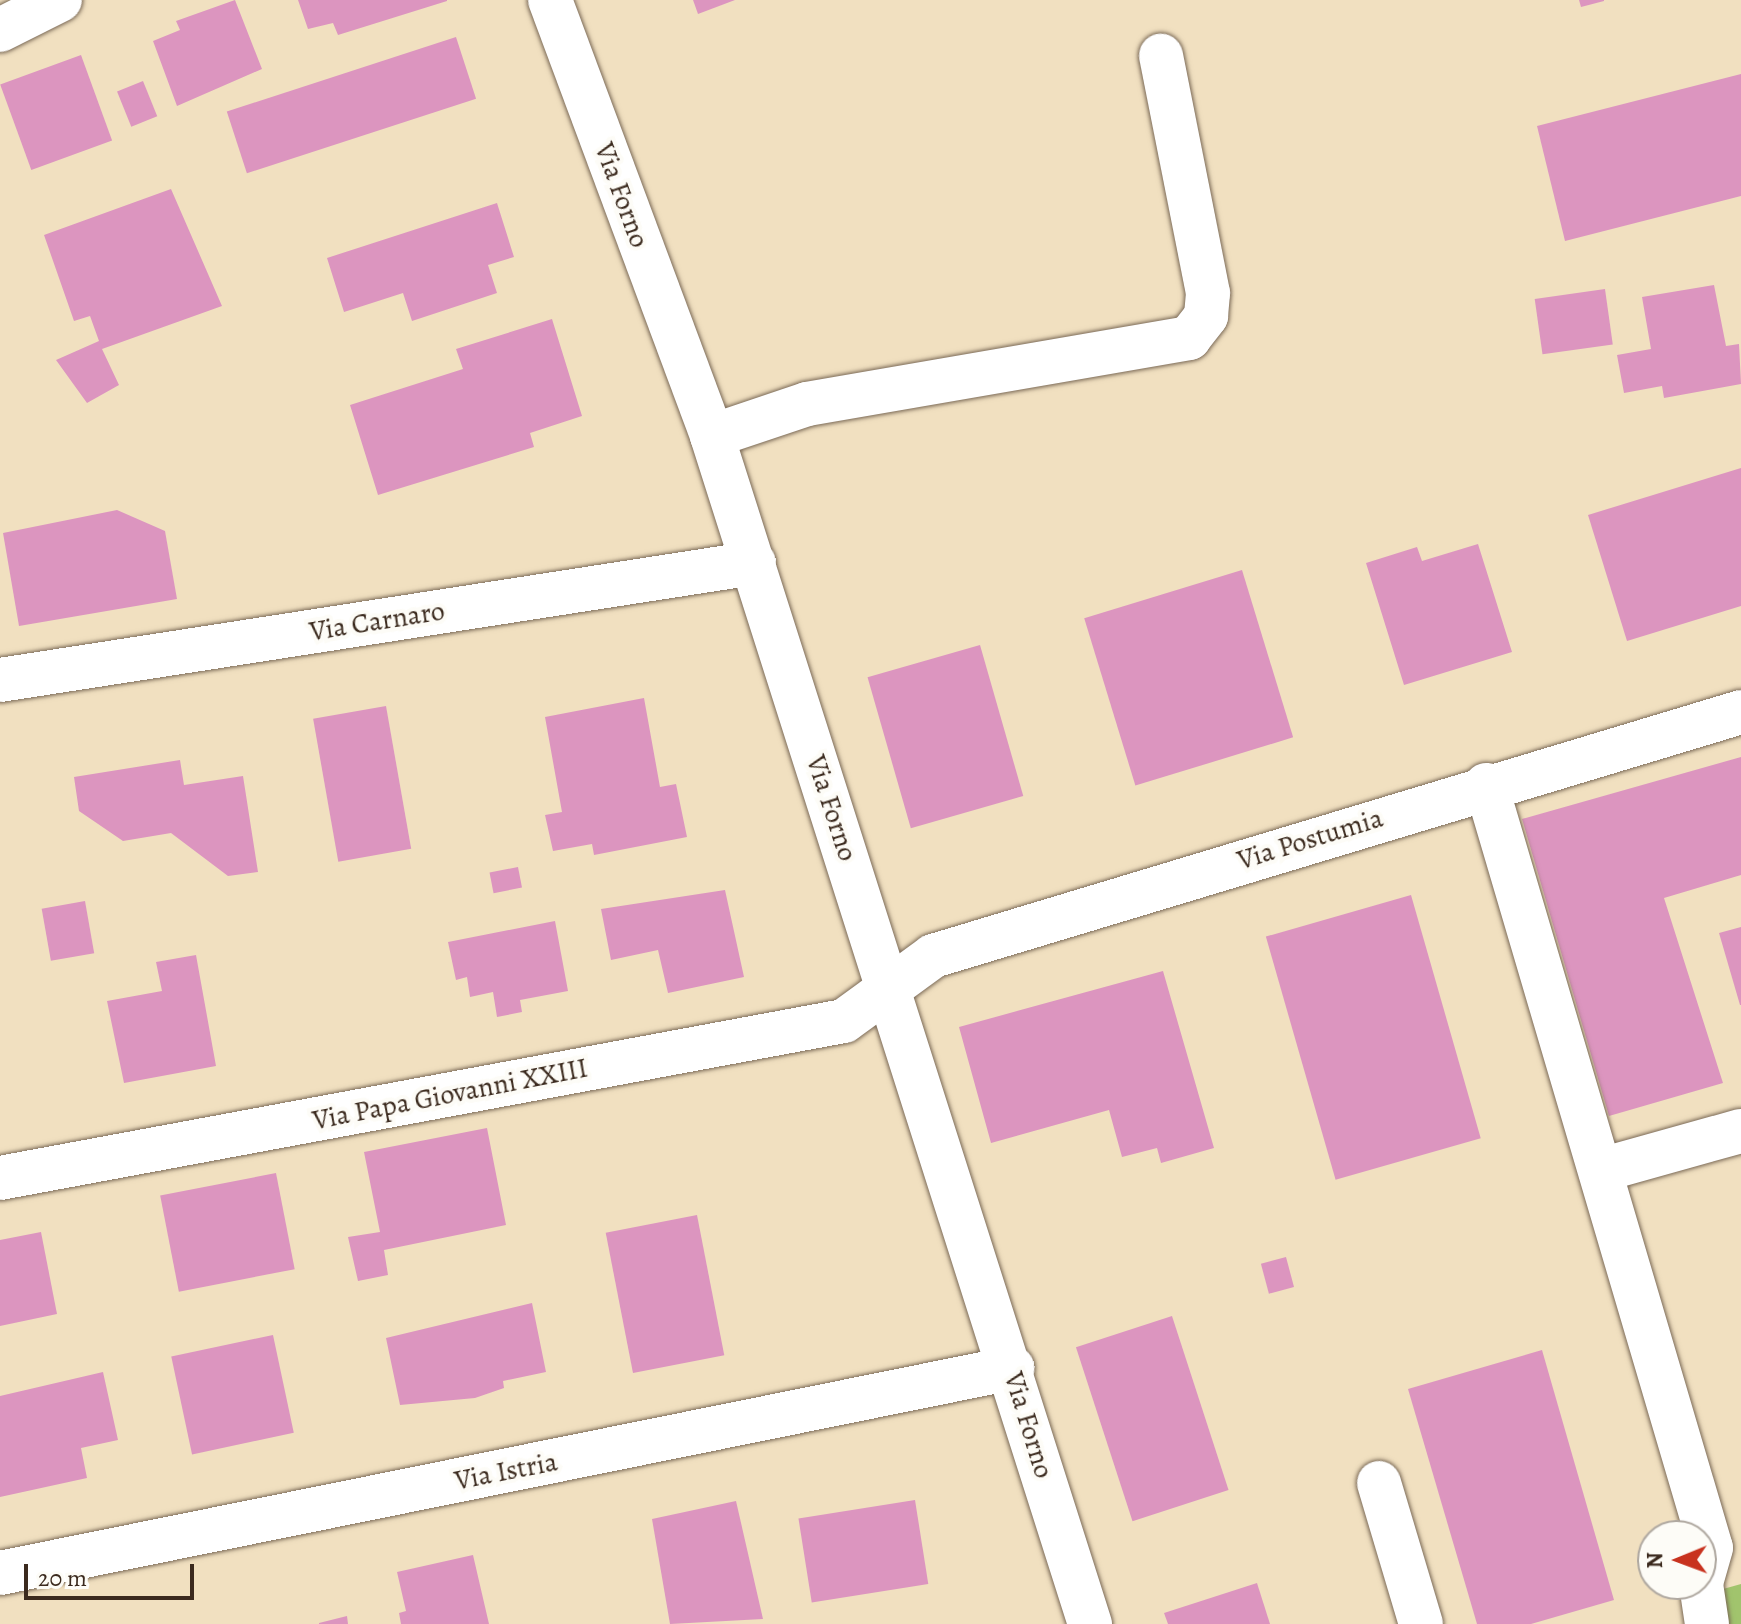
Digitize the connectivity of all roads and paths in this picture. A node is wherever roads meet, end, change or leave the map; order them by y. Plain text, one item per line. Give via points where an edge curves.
1 (60, 0) edge
2 (550, 0) edge
3 (0, 30) edge
4 (1161, 56) dead end
5 (712, 436) junction
6 (754, 563) junction
7 (0, 680) edge
8 (1741, 712) edge
9 (1486, 785) junction
10 (890, 988) junction
11 (1741, 1131) edge
12 (1601, 1170) junction
13 (0, 1178) edge
14 (1012, 1368) junction
15 (1379, 1483) dead end
16 (1703, 1520) edge
17 (0, 1573) edge
18 (1703, 1600) edge
19 (1090, 1624) edge
20 (1421, 1624) edge
21 (1707, 1624) edge

1 - 3 street
2 - 5 street, Via Forno
4 - 5 street via 1208,293 1206,316 1189,338 807,404
5 - 6 street, Via Forno
6 - 7 street, Via Carnaro
6 - 10 street, Via Forno
8 - 9 street, Via Postumia
9 - 10 street, Via Postumia via 933,956
9 - 12 street
10 - 13 street, Via Papa Giovanni XXIII via 844,1021
10 - 14 street, Via Forno
11 - 12 street
12 - 16 street
14 - 17 street, Via Istria
14 - 19 street, Via Forno
15 - 20 street
18 - 21 street

